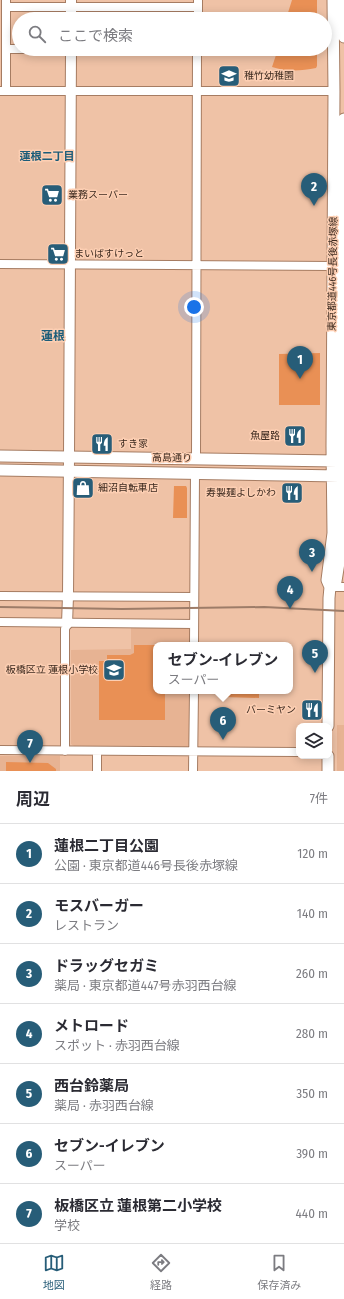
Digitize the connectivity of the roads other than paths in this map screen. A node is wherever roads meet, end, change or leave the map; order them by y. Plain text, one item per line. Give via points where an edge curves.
1 (333, 0) edge
2 (344, 0) edge
3 (6, 4) edge
4 (71, 4) edge
5 (198, 4) edge
6 (344, 22) edge
7 (344, 37) edge
8 (4, 53) edge
9 (71, 56) edge
10 (197, 56) edge
11 (3, 91) edge
12 (71, 91) junction
13 (197, 91) junction
14 (334, 91) junction
15 (344, 119) edge
16 (340, 203) edge
17 (0, 264) edge
18 (70, 264) junction
19 (196, 265) junction
20 (332, 266) junction
21 (344, 345) edge
22 (0, 456) edge
23 (69, 457) junction
24 (196, 459) junction
25 (339, 461) edge
26 (0, 470) edge
27 (69, 471) junction
28 (195, 473) junction
29 (339, 476) edge
30 (338, 551) edge
31 (330, 587) junction
32 (344, 587) edge
33 (0, 596) edge
34 (68, 596) junction
35 (194, 597) junction
36 (0, 622) edge
37 (67, 624) junction
38 (194, 624) junction
39 (194, 642) edge
40 (194, 694) edge
41 (328, 723) edge
42 (0, 750) edge
43 (65, 751) junction
44 (97, 751) junction
45 (193, 751) junction
46 (296, 752) edge
47 (328, 759) edge
48 (97, 771) edge
49 (193, 771) edge
50 (328, 771) edge

1 - 14 main road, 東京都道446号長後赤塚線
2 - 6 main road
3 - 4 street
3 - 8 street
4 - 5 street
6 - 7 main road
8 - 11 street
9 - 12 street
10 - 13 street
11 - 12 street
12 - 13 street
12 - 18 street
13 - 14 street
13 - 19 street
14 - 16 main road, 東京都道446号長後赤塚線
15 - 16 main road, 東京都道446号長後赤塚線
16 - 20 main road, 東京都道446号長後赤塚線
16 - 21 main road, 東京都道446号長後赤塚線
17 - 18 street
18 - 19 street
18 - 23 street
19 - 20 street
19 - 24 street
20 - 25 main road, 東京都道446号長後赤塚線
21 - 25 main road, 東京都道446号長後赤塚線
22 - 23 main road, 高島通り
23 - 24 main road, 高島通り
23 - 27 street
24 - 25 main road, 高島通り
25 - 29 main road, 東京都道446号長後赤塚線
26 - 27 main road, 高島通り
27 - 28 main road, 高島通り
27 - 34 street
28 - 29 main road, 高島通り
28 - 35 street
29 - 30 main road, 東京都道446号長後赤塚線 via 333,533
30 - 31 main road, 東京都道446号長後赤塚線 via 336,580
31 - 32 street
31 - 41 main road, 東京都道446号長後赤塚線
33 - 34 street
34 - 35 street
34 - 37 street
35 - 38 street
36 - 37 street
37 - 38 street
37 - 43 street
38 - 39 street
40 - 45 street
42 - 43 street
43 - 44 street
44 - 45 street
44 - 48 street
45 - 46 street
45 - 49 street
47 - 50 main road

